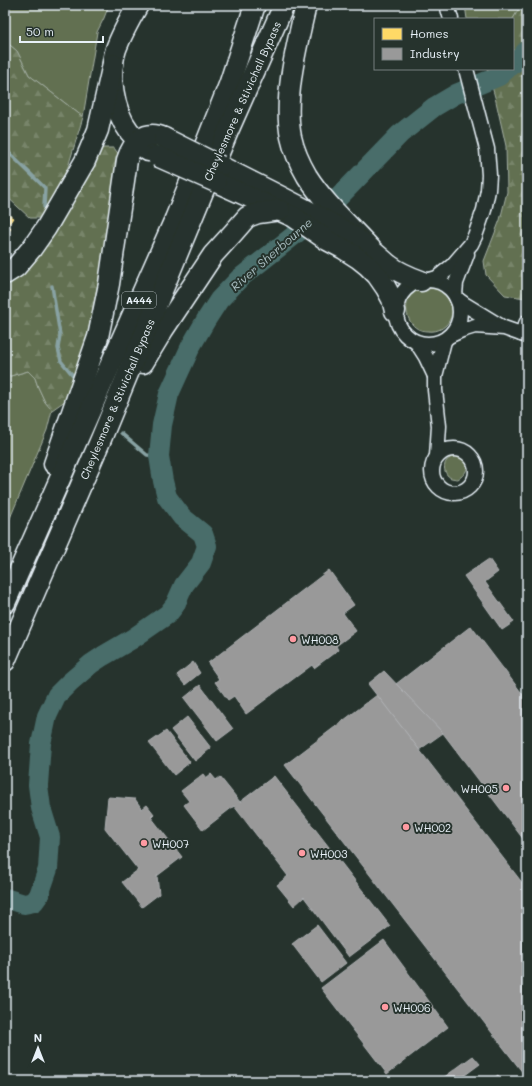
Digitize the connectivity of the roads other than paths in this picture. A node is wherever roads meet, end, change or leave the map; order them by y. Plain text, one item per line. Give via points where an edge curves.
1 (138, 5) edge
2 (255, 5) edge
3 (284, 5) edge
4 (306, 5) edge
5 (447, 5) edge
6 (451, 18) edge
7 (113, 64) junction
8 (466, 70) edge
9 (138, 141) junction
10 (218, 174) junction
11 (292, 212) junction
12 (336, 229) junction
13 (470, 244) junction
14 (5, 274) edge
15 (426, 280) junction
16 (456, 297) junction
17 (395, 311) junction
18 (504, 328) junction
19 (525, 330) edge
20 (447, 338) junction
21 (417, 343) junction
22 (435, 376) junction
23 (106, 425) junction
24 (439, 426) junction
25 (456, 448) junction
26 (437, 456) junction
27 (8, 597) edge
28 (5, 661) edge

1 - 7 highway via 120,41
2 - 27 highway, Cheylesmore & Stivichall Bypass / A444 via 229,85 181,204
3 - 23 highway, Cheylesmore & Stivichall Bypass / A444 via 228,131
4 - 12 highway via 291,80 291,135 293,146 307,176 332,207
5 - 6 street
7 - 9 highway via 112,78 118,108 128,130
7 - 14 highway via 98,130 85,161 32,248 13,270
8 - 13 street via 487,149 489,175 484,210
9 - 10 highway, bridge via 157,156
9 - 10 highway, bridge via 150,135 164,138
9 - 27 highway via 126,160 109,284 98,337
10 - 11 highway
11 - 12 highway
11 - 23 highway via 258,213 247,217 213,255 163,330
12 - 15 highway via 356,237 401,273
12 - 17 highway via 344,249 377,275 392,299
13 - 15 street via 452,266 437,278
13 - 16 street via 456,283
15 - 16 street via 444,285
15 - 17 street via 412,284 404,290
16 - 18 street
16 - 20 street via 460,318 456,329
17 - 21 street via 401,330
18 - 19 street
18 - 20 street via 475,326
20 - 21 street via 432,344
20 - 22 street
21 - 22 street
22 - 24 street
23 - 28 highway, Cheylesmore & Stivichall Bypass / A444
24 - 25 street
24 - 26 street
25 - 26 street via 443,451
25 - 26 street via 471,455 477,470 474,482 462,492 450,493 436,484 432,470

